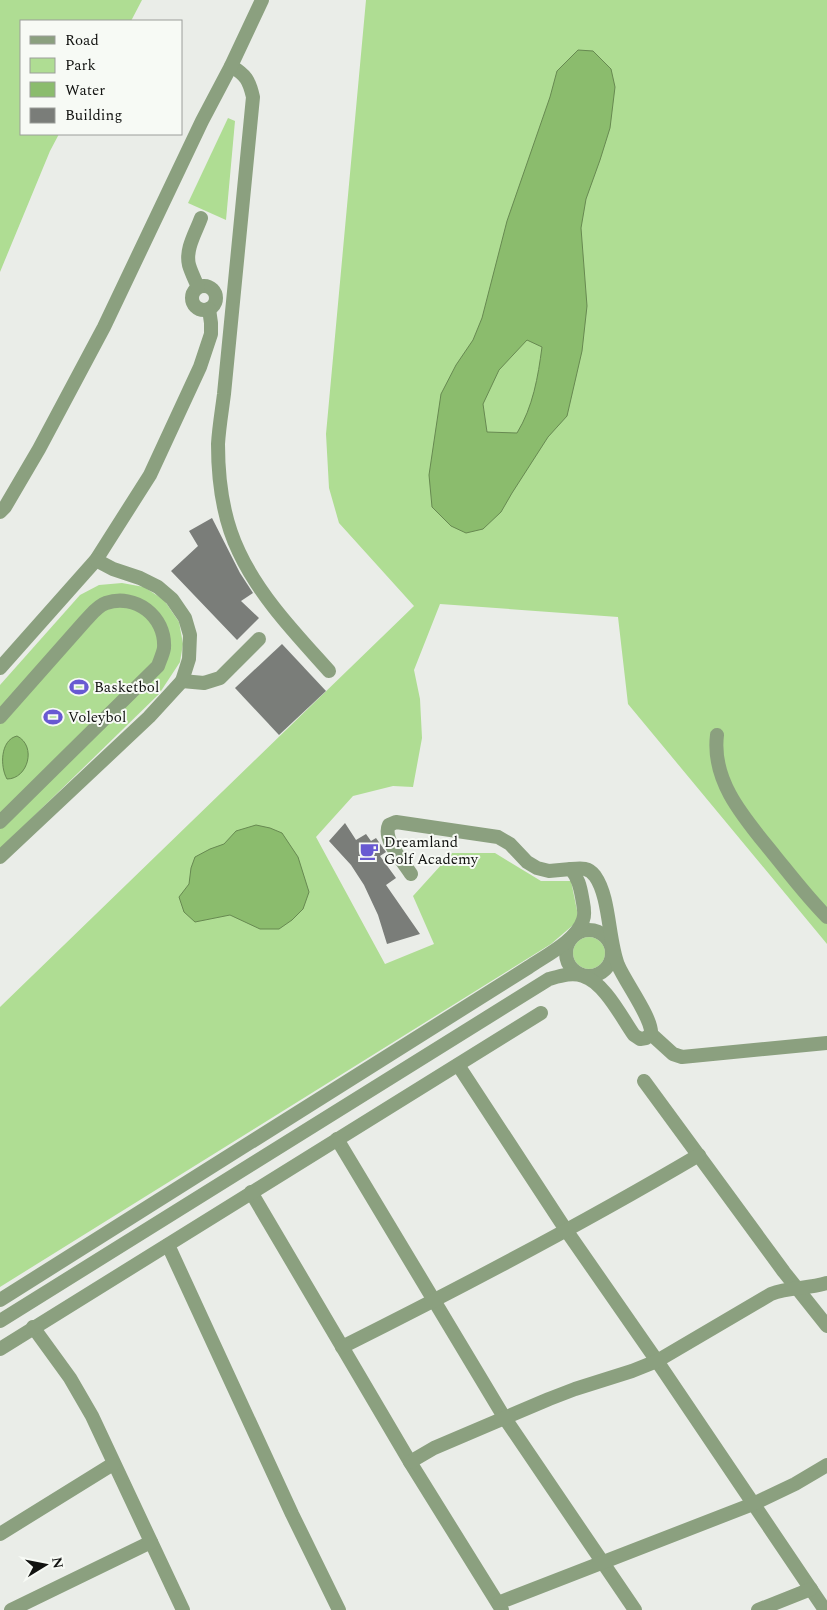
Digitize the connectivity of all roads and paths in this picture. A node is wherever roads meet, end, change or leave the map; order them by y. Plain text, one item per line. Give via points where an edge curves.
1 (262, 0) edge
2 (231, 66) junction
3 (201, 218) dead end
4 (0, 512) edge
5 (96, 560) junction
6 (259, 639) dead end
7 (0, 668) edge
8 (329, 671) dead end
9 (182, 681) junction
10 (0, 717) edge
11 (717, 735) dead end
12 (0, 822) edge
13 (0, 857) edge
14 (571, 869) junction
15 (411, 874) dead end
16 (827, 917) edge
17 (576, 935) junction
18 (612, 949) junction
19 (584, 976) junction
20 (542, 1013) dead end
21 (651, 1034) junction
22 (827, 1044) edge
23 (458, 1065) junction
24 (644, 1081) dead end
25 (337, 1139) junction
26 (698, 1155) junction
27 (251, 1192) junction
28 (566, 1230) junction
29 (168, 1245) junction
30 (827, 1283) edge
31 (797, 1289) junction
32 (0, 1300) edge
33 (433, 1301) junction
34 (0, 1321) edge
35 (827, 1326) edge
36 (33, 1327) junction
37 (342, 1347) junction
38 (0, 1349) edge
39 (657, 1361) junction
40 (504, 1417) junction
41 (410, 1462) junction
42 (114, 1464) junction
43 (827, 1465) edge
44 (753, 1504) junction
45 (0, 1534) edge
46 (151, 1542) junction
47 (603, 1562) junction
48 (810, 1589) junction
49 (500, 1606) edge
50 (11, 1610) edge
51 (183, 1610) edge
52 (340, 1610) edge
53 (636, 1610) edge
54 (758, 1610) edge
55 (825, 1610) edge

1 - 2 street
2 - 4 street via 104,327 39,449
2 - 8 street via 250,84 253,97 218,442 221,495 239,552 258,586
3 - 5 street via 188,257 198,288 209,287 215,292 216,300 209,309 211,334 200,366 150,475
5 - 7 street
5 - 9 street via 149,582 172,599 185,618 190,636 190,659
6 - 9 street via 220,678 204,683
9 - 13 street via 149,717
10 - 12 street via 100,606 128,601 151,612 164,646 158,666
11 - 16 street via 717,760 730,795 811,901
14 - 15 street via 549,871 537,868 498,837 396,822 386,831 388,839
14 - 17 street via 580,885 584,913
14 - 18 street via 589,869 599,882
17 - 18 street via 590,930 598,932
17 - 19 street via 570,940 566,954 571,968
17 - 32 street
18 - 19 street via 610,964 605,970 599,975
18 - 21 street via 647,1017
19 - 21 street via 602,989 634,1035 640,1039
19 - 34 street via 569,974 539,984
20 - 23 street
21 - 22 street via 673,1054 682,1057
23 - 25 street
23 - 28 street
24 - 26 street
25 - 27 street
25 - 33 street
26 - 28 street
26 - 31 street
27 - 29 street
27 - 37 street
28 - 33 street
28 - 39 street
29 - 36 street
29 - 52 street
30 - 31 street
31 - 35 street
31 - 39 street via 771,1294
33 - 37 street
33 - 40 street
36 - 38 street
36 - 42 street via 82,1397
37 - 41 street
39 - 40 street
39 - 44 street
40 - 41 street
40 - 47 street
41 - 49 street
42 - 45 street
42 - 46 street
43 - 44 street
44 - 47 street
44 - 48 street
46 - 50 street
46 - 51 street
47 - 49 street
47 - 53 street
48 - 54 street
48 - 55 street

